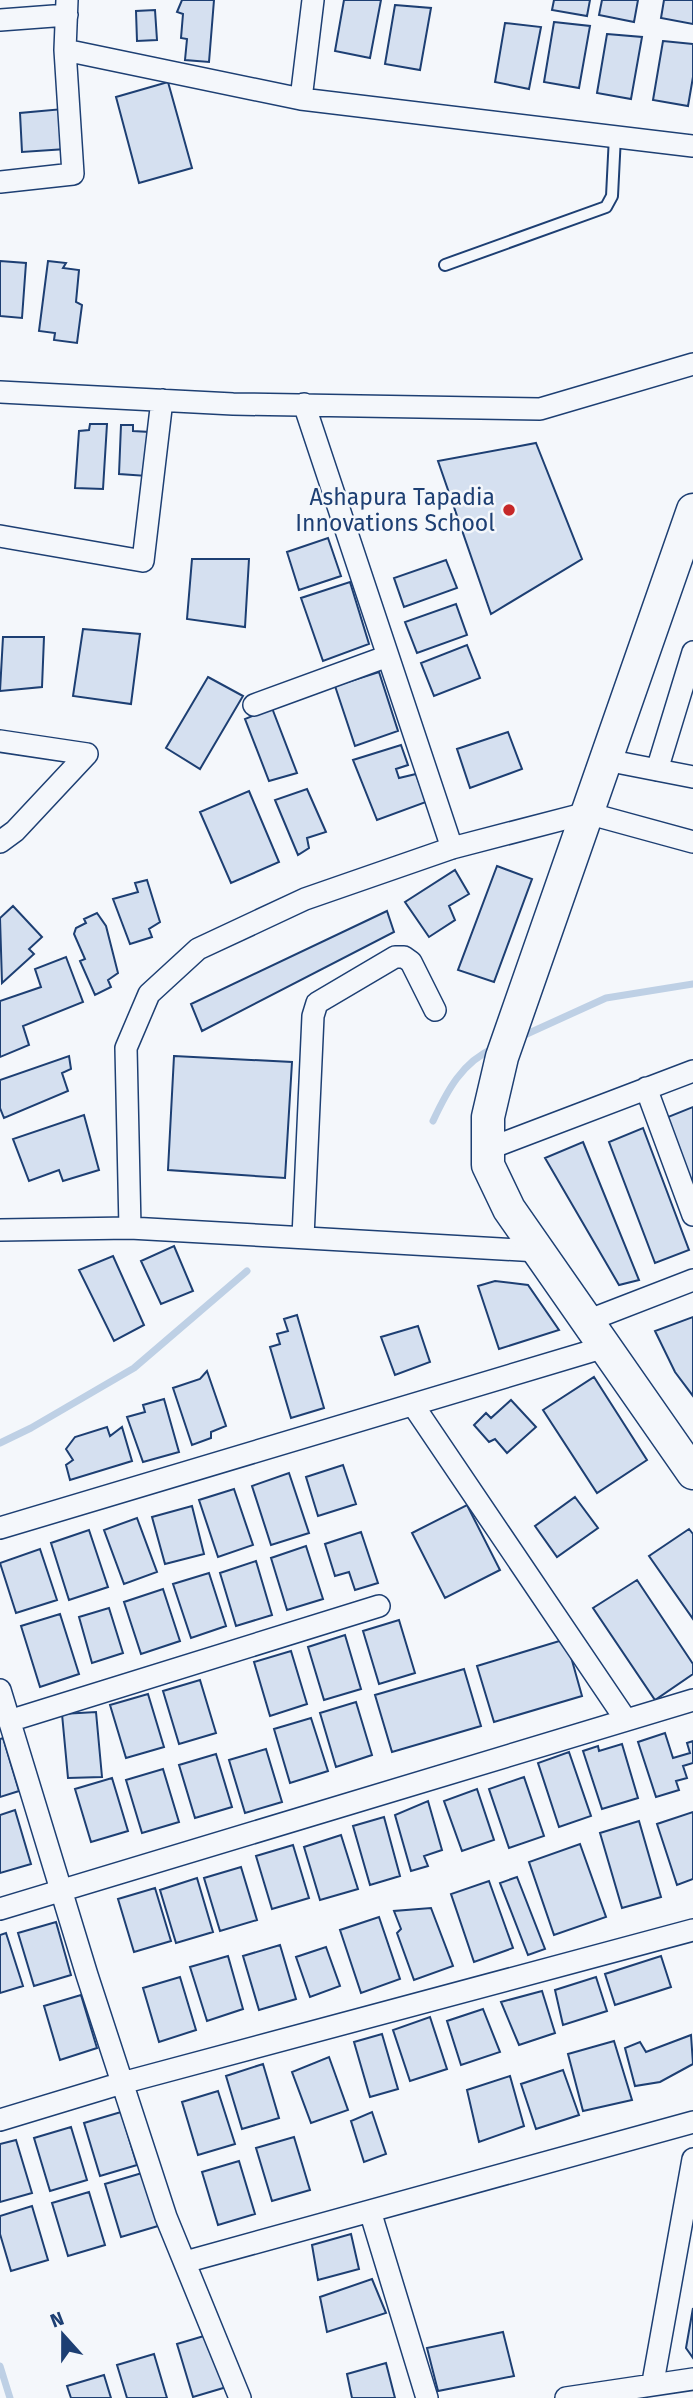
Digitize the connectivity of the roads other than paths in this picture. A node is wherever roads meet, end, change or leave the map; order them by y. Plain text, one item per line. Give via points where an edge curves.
1 (313, 0) edge
2 (67, 8) edge
3 (0, 20) edge
4 (65, 50) junction
5 (301, 99) junction
6 (615, 136) junction
7 (693, 146) edge
8 (0, 182) edge
9 (445, 265) dead end
10 (693, 364) edge
11 (0, 391) edge
12 (162, 400) junction
13 (304, 404) junction
14 (693, 510) edge
15 (0, 536) edge
16 (693, 652) edge
17 (388, 656) junction
18 (254, 705) dead end
19 (0, 741) edge
20 (606, 760) junction
21 (657, 770) junction
22 (693, 777) edge
23 (587, 813) junction
24 (0, 842) edge
25 (693, 842) edge
26 (452, 848) junction
27 (435, 1010) dead end
28 (693, 1071) edge
29 (646, 1088) junction
30 (488, 1149) junction
31 (693, 1215) edge
32 (130, 1228) junction
33 (0, 1230) edge
34 (303, 1237) junction
35 (538, 1251) junction
36 (693, 1280) edge
37 (587, 1321) junction
38 (605, 1348) junction
39 (413, 1405) junction
40 (693, 1473) edge
41 (0, 1528) edge
42 (379, 1606) dead end
43 (0, 1690) edge
44 (693, 1700) edge
45 (626, 1720) junction
46 (9, 1721) junction
47 (61, 1891) junction
48 (0, 1909) edge
49 (693, 1930) edge
50 (122, 2084) junction
51 (0, 2120) edge
52 (693, 2122) edge
53 (693, 2159) edge
54 (370, 2211) junction
55 (185, 2262) junction
56 (693, 2379) edge
57 (653, 2382) junction
58 (240, 2398) edge
59 (427, 2398) edge
60 (566, 2398) edge

1 - 5 street
2 - 3 street
2 - 4 street
4 - 5 street
4 - 8 street via 73,174
5 - 6 street
6 - 7 street
6 - 9 lane via 612,196 606,207
10 - 13 street via 540,409
11 - 12 street
12 - 13 street
12 - 15 street via 143,561
13 - 17 street
14 - 20 street
16 - 21 street
17 - 18 street
17 - 26 street
19 - 24 street via 87,754
20 - 21 street
20 - 23 street
21 - 22 street
23 - 25 street
23 - 26 street
23 - 30 street via 512,1021 488,1117
26 - 32 street via 305,899 198,949 149,994 126,1048
27 - 34 street via 411,962 404,957 396,957 317,1003
28 - 29 street
29 - 30 street
29 - 31 street
30 - 35 street via 488,1165 509,1209
32 - 33 street
32 - 34 street
34 - 35 street
35 - 37 street
36 - 37 street
37 - 38 street
38 - 39 street
38 - 40 street
39 - 41 street
39 - 45 street
42 - 46 street
43 - 46 street
44 - 45 street
45 - 47 street
46 - 47 street
47 - 48 street
47 - 50 street
49 - 50 street
50 - 51 street
50 - 55 street
52 - 54 street
53 - 57 street
54 - 55 street
54 - 59 street
55 - 58 street
56 - 57 street
57 - 60 street

